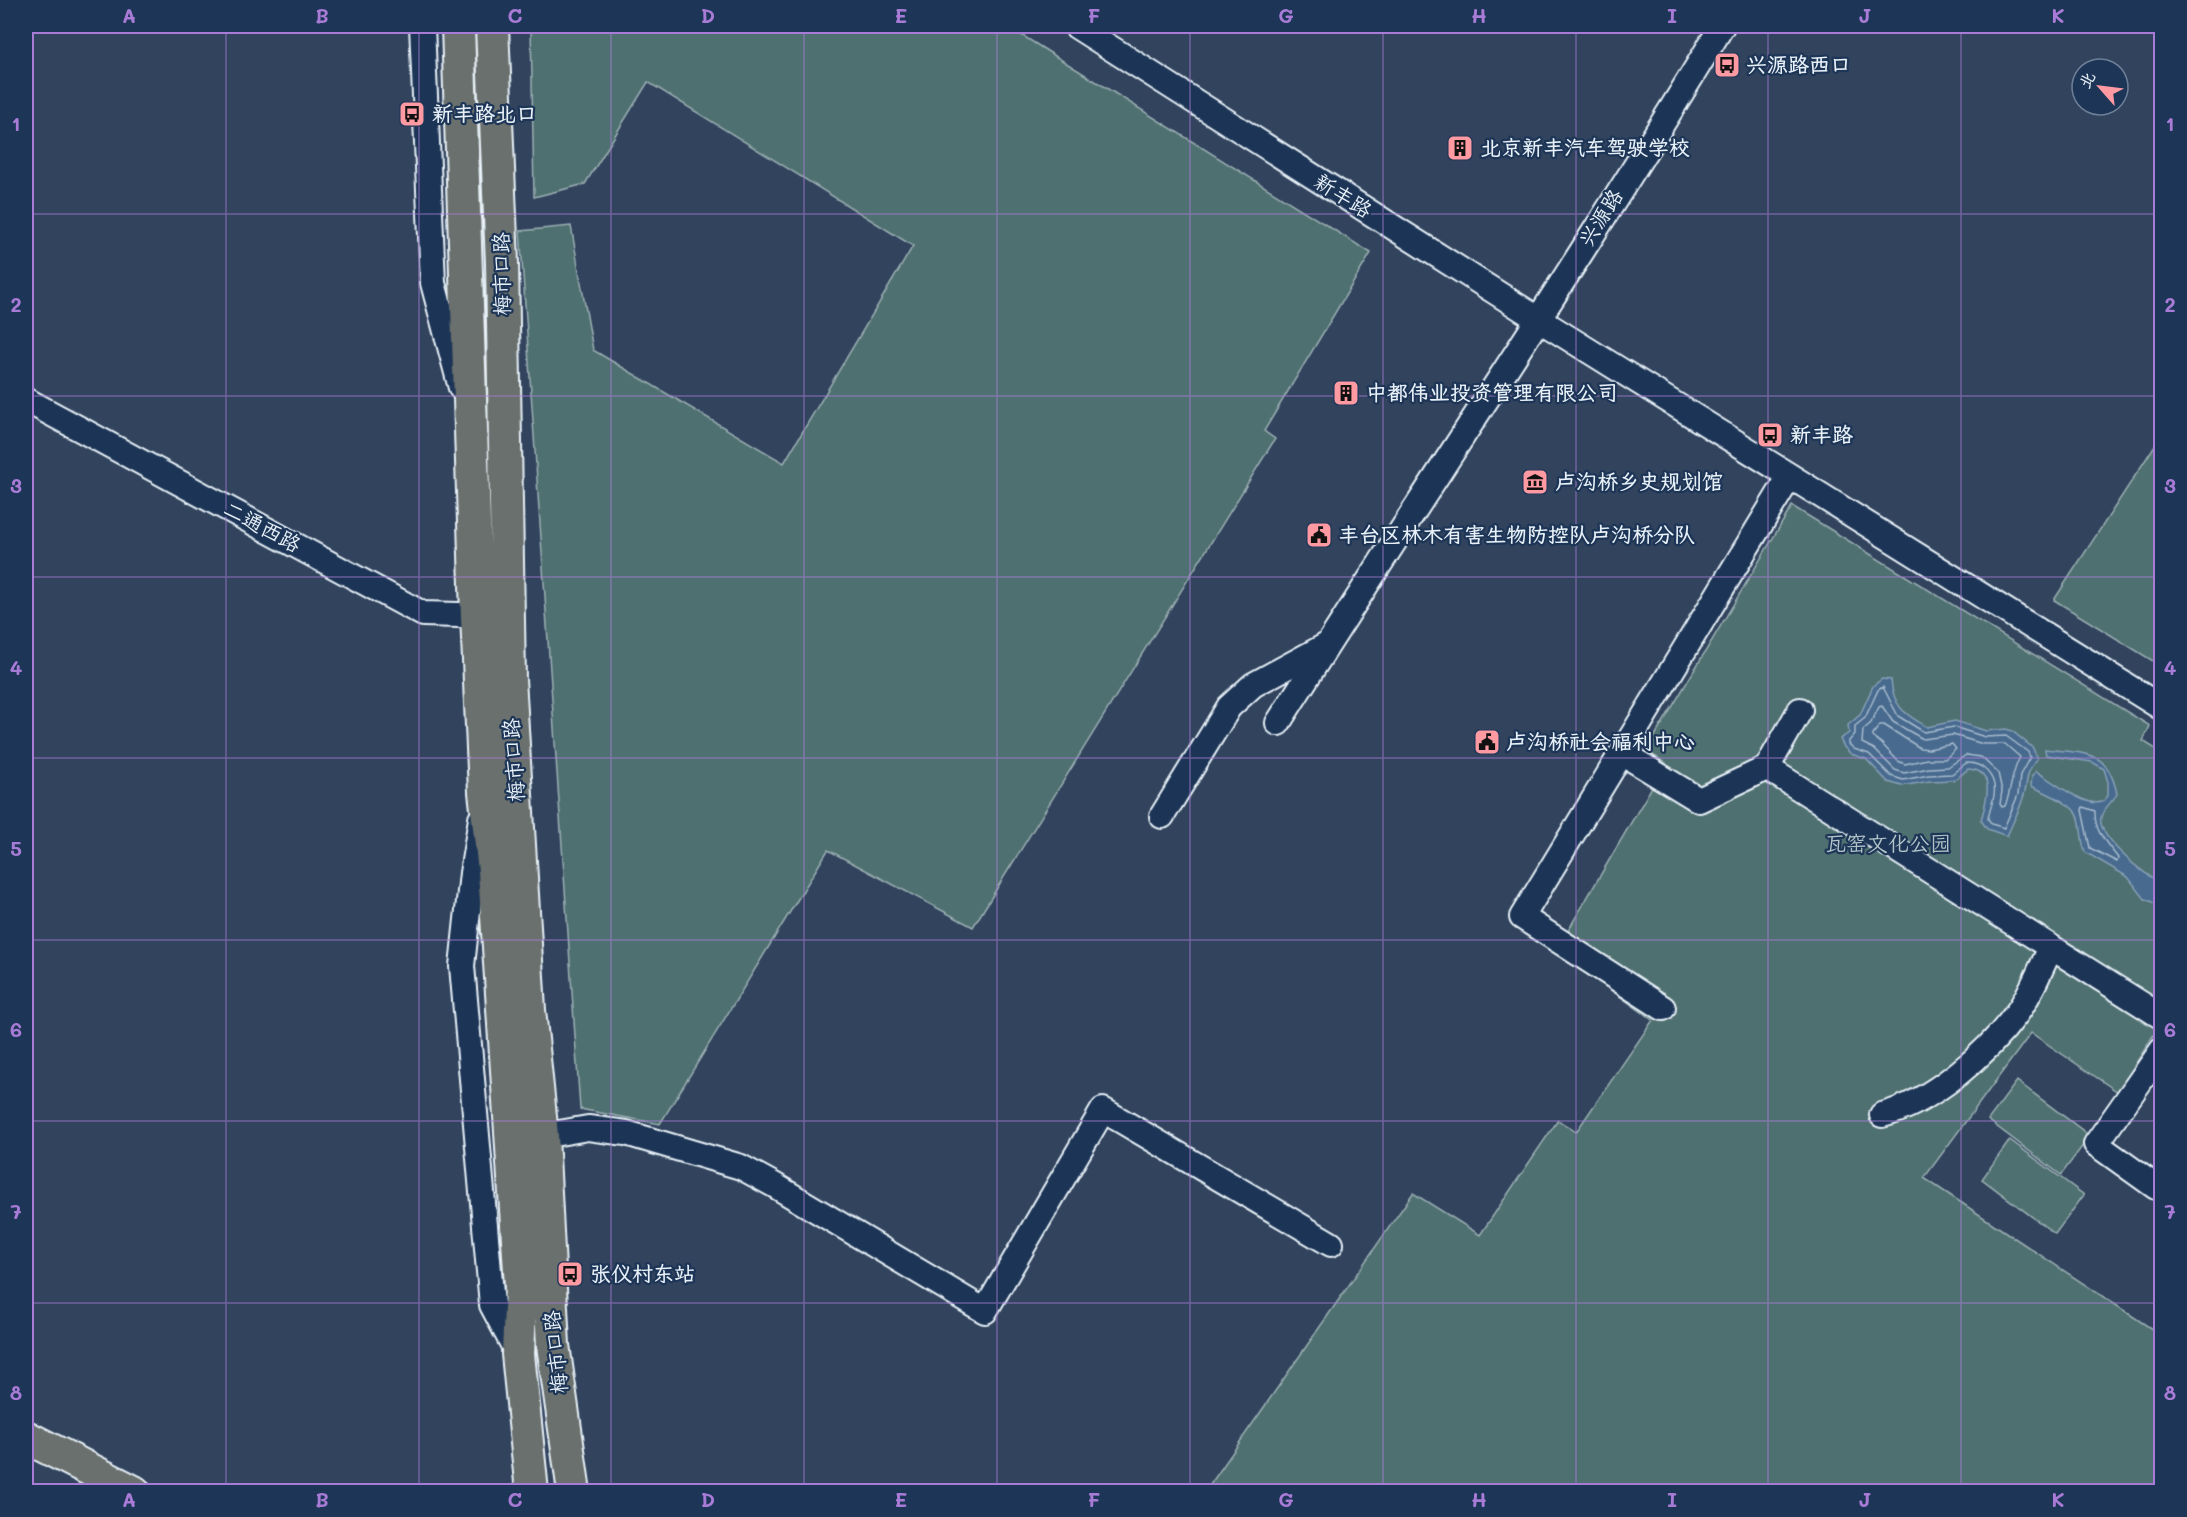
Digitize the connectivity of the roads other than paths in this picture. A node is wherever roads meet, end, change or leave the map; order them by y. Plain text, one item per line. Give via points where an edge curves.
1 (422, 26) edge
2 (458, 26) edge
3 (492, 26) edge
4 (1076, 26) edge
5 (1722, 26) edge
6 (1538, 319) junction
7 (26, 400) edge
8 (471, 427) junction
9 (1790, 476) junction
10 (477, 615) junction
11 (508, 616) junction
12 (1327, 645) junction
13 (2162, 708) edge
14 (1800, 710) dead end
15 (1278, 723) dead end
16 (1622, 753) junction
17 (1767, 768) junction
18 (1162, 816) dead end
19 (2051, 948) junction
20 (1663, 1008) dead end
21 (2162, 1017) edge
22 (2162, 1050) edge
23 (1882, 1115) dead end
24 (542, 1136) junction
25 (2156, 1187) dead end
26 (1331, 1244) dead end
27 (26, 1437) edge
28 (134, 1491) edge
29 (532, 1491) edge
30 (574, 1491) edge

1 - 8 street via 433,283
2 - 8 main road, 梅市口路
3 - 11 main road, 梅市口路 via 502,263
4 - 6 street, 新丰路
5 - 6 street, 兴源路
6 - 9 street, 新丰路
6 - 12 street, 兴源路
7 - 10 street, 二通西路 via 423,614
8 - 10 main road, 梅市口路
9 - 13 street, 新丰路
9 - 16 street
10 - 11 street, 二通西路
10 - 29 main road, 梅市口路 via 485,792 494,870 521,1286 518,1354
11 - 24 main road, 梅市口路 via 530,1010
12 - 15 street, 兴源路
12 - 18 street via 1253,685 1229,707
14 - 17 street
16 - 17 street via 1699,800
16 - 20 street via 1522,917
17 - 19 street
19 - 21 street
19 - 23 street via 2018,1012 1979,1057 1927,1095
22 - 25 street via 2096,1144
24 - 26 street via 588,1128 626,1133 741,1167 985,1311 1103,1110
24 - 30 main road, 梅市口路 via 554,1345
27 - 28 main road

